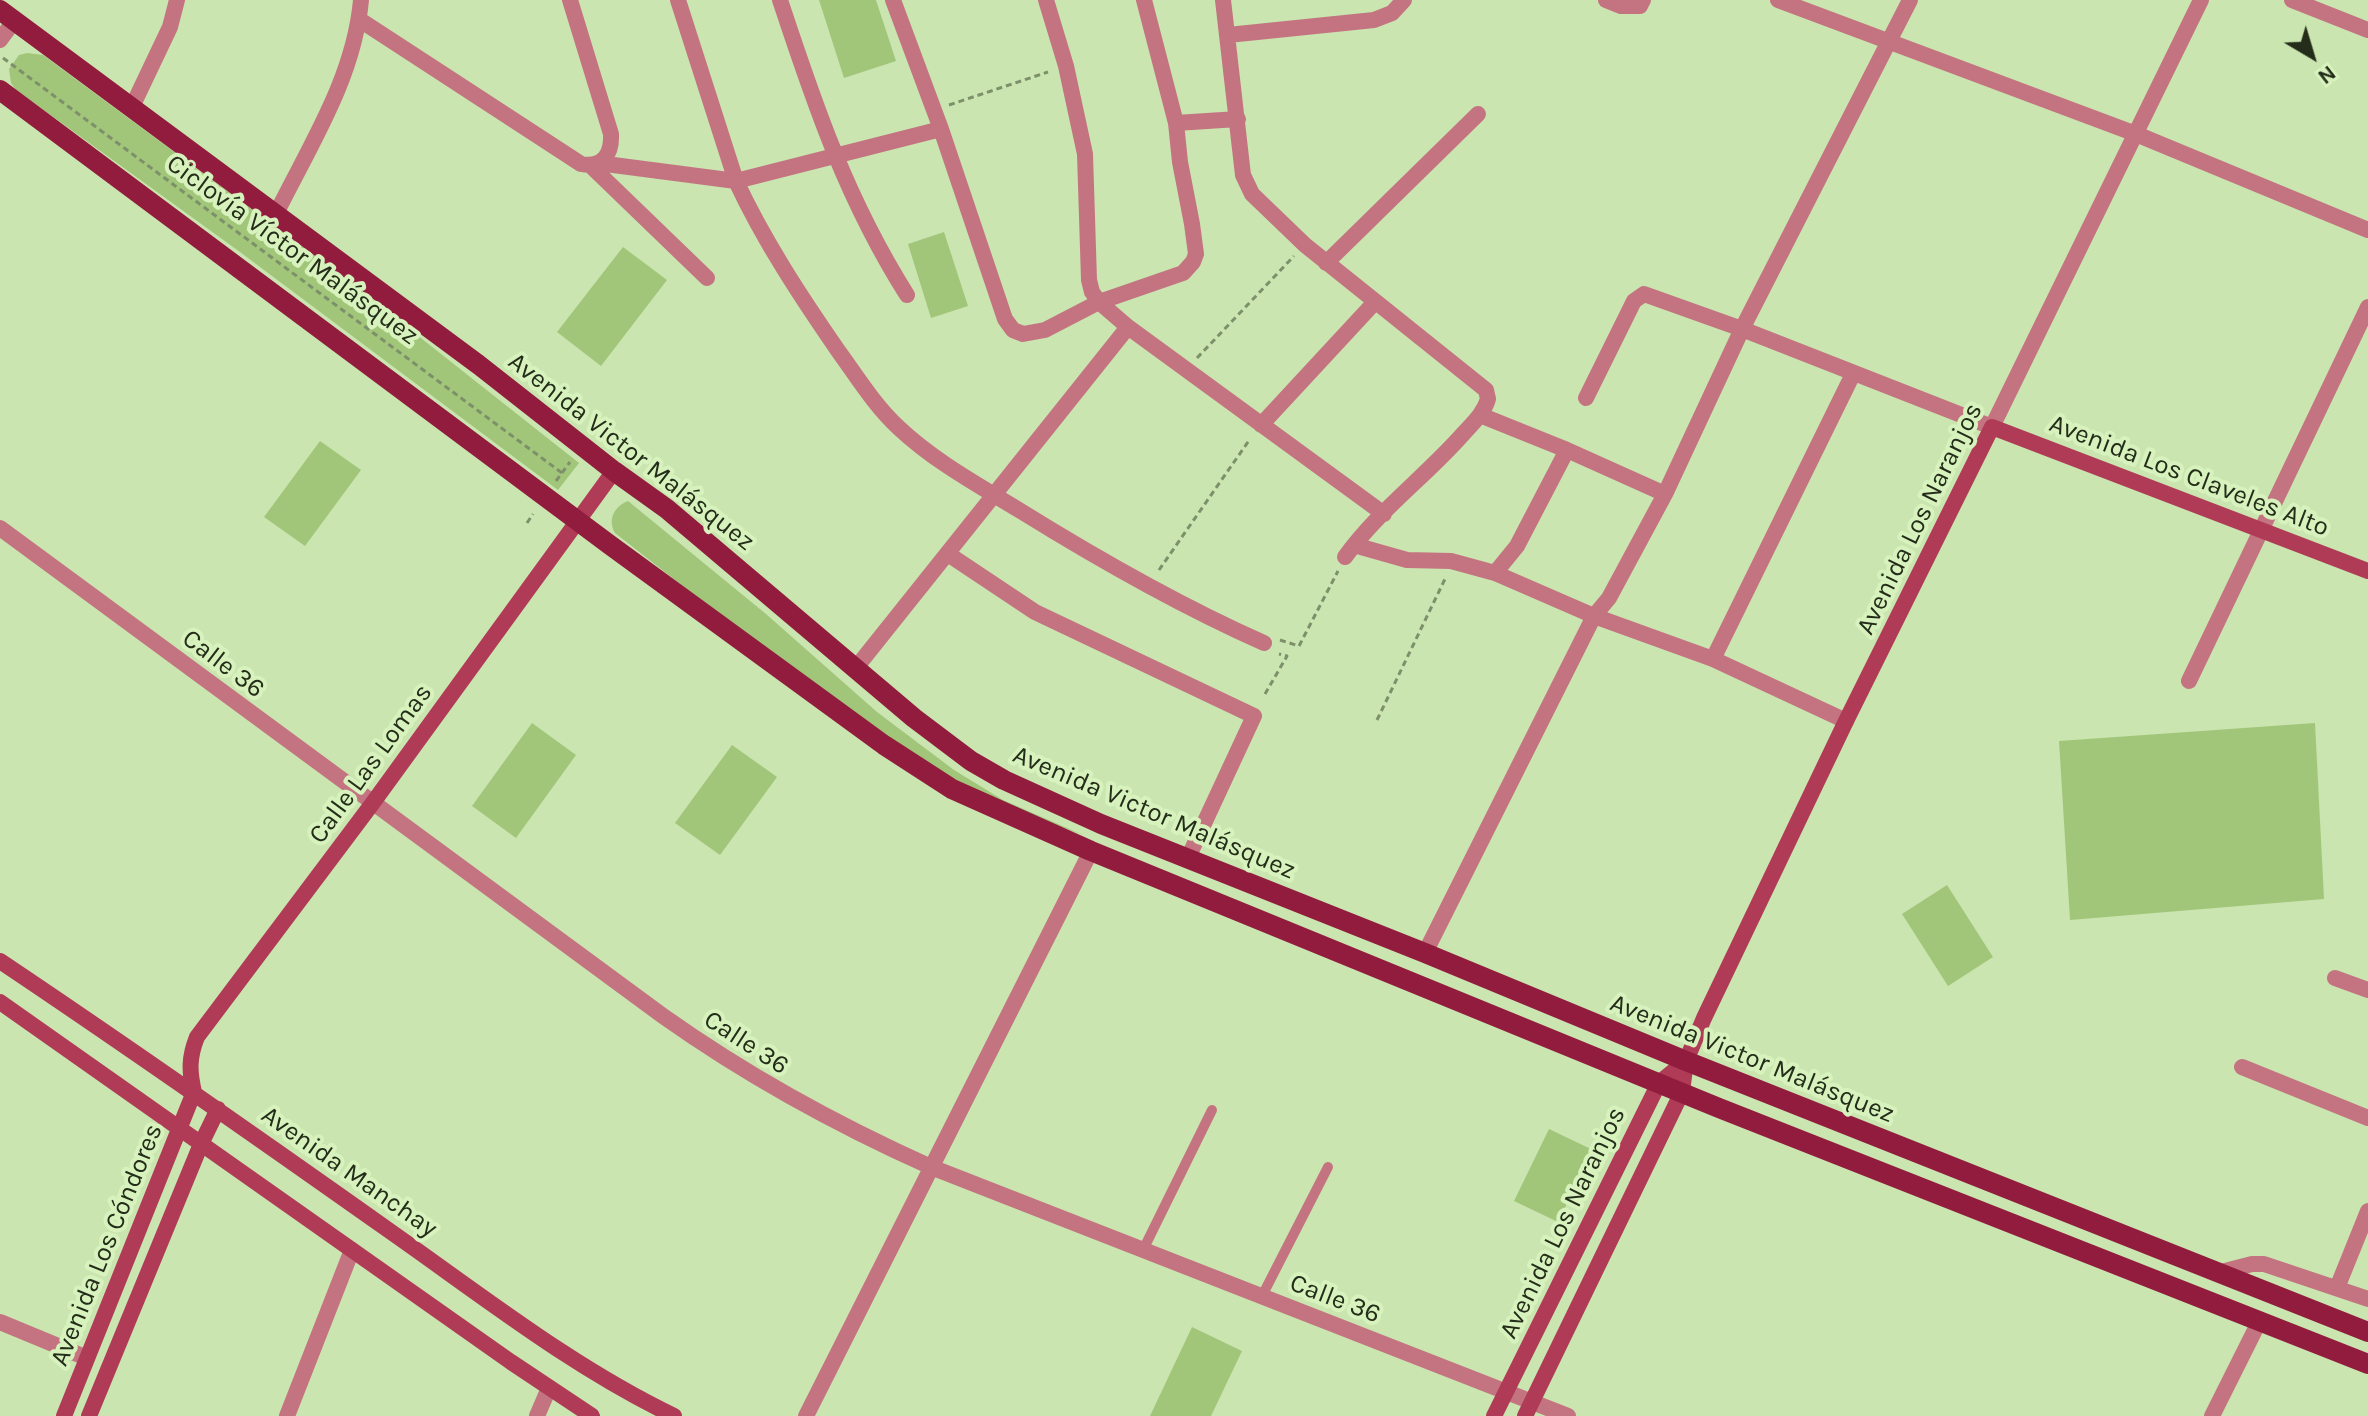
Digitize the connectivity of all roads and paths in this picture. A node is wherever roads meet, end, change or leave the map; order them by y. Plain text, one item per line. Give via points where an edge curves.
1 (177, 0) edge
2 (361, 0) edge
3 (570, 0) edge
4 (678, 0) edge
5 (780, 0) edge
6 (893, 0) edge
7 (1046, 0) edge
8 (1144, 0) edge
9 (1223, 0) edge
10 (1404, 0) edge
11 (1606, 0) edge
12 (1643, 0) edge
13 (1778, 0) edge
14 (1910, 0) edge
15 (2201, 0) edge
16 (2292, 0) edge
17 (7, 15) edge
18 (360, 20) junction
19 (2368, 30) edge
20 (1228, 35) junction
21 (0, 40) edge
22 (1890, 40) junction
23 (0, 56) edge
24 (1066, 66) junction
25 (0, 90) edge
26 (132, 107) junction
27 (934, 110) junction
28 (1478, 114) dead end
29 (1238, 119) junction
30 (1176, 123) junction
31 (941, 129) junction
32 (2136, 134) junction
33 (834, 157) junction
34 (595, 165) junction
35 (736, 181) junction
36 (276, 214) junction
37 (2368, 230) edge
38 (1292, 259) dead end
39 (1326, 263) junction
40 (707, 278) dead end
41 (907, 295) dead end
42 (1099, 302) junction
43 (1375, 302) junction
44 (2368, 307) edge
45 (1128, 327) junction
46 (1742, 329) junction
47 (1197, 358) dead end
48 (1853, 374) junction
49 (1586, 398) dead end
50 (1480, 415) junction
51 (1992, 427) junction
52 (1256, 432) junction
53 (1567, 450) junction
54 (614, 471) junction
55 (562, 473) dead end
56 (993, 494) junction
57 (1665, 494) junction
58 (1384, 514) junction
59 (578, 521) junction
60 (0, 528) edge
61 (2263, 530) junction
62 (1350, 551) junction
63 (948, 554) junction
64 (1449, 571) dead end
65 (2368, 571) edge
66 (1495, 573) junction
67 (1156, 575) dead end
68 (1594, 616) junction
69 (1272, 645) junction
70 (1713, 659) junction
71 (855, 669) junction
72 (2189, 681) dead end
73 (1265, 694) dead end
74 (1377, 720) dead end
75 (1846, 721) junction
76 (372, 804) junction
77 (1091, 851) junction
78 (1188, 858) junction
79 (1425, 953) junction
80 (0, 961) edge
81 (2335, 978) dead end
82 (2368, 990) edge
83 (0, 1002) edge
84 (1686, 1061) junction
85 (2242, 1067) dead end
86 (1659, 1083) junction
87 (194, 1092) junction
88 (1682, 1092) junction
89 (218, 1109) junction
90 (1212, 1110) dead end
91 (2368, 1118) edge
92 (180, 1129) junction
93 (201, 1144) junction
94 (931, 1167) junction
95 (1328, 1167) dead end
96 (2368, 1211) edge
97 (352, 1250) junction
98 (1143, 1250) junction
99 (2216, 1273) junction
100 (2337, 1288) junction
101 (1262, 1296) junction
102 (2368, 1299) edge
103 (0, 1322) edge
104 (2259, 1322) junction
105 (2368, 1332) edge
106 (87, 1358) junction
107 (2368, 1364) edge
108 (549, 1388) junction
109 (1506, 1392) junction
110 (1529, 1409) edge
111 (64, 1416) edge
112 (89, 1416) edge
113 (287, 1416) edge
114 (537, 1416) edge
115 (592, 1416) edge
116 (674, 1416) edge
117 (806, 1416) edge
118 (1494, 1416) edge
119 (1568, 1416) edge
120 (2212, 1416) edge

1 - 26 street via 170,27
2 - 18 street
3 - 34 street via 611,134 610,151
4 - 35 street
5 - 33 street
6 - 27 street
7 - 24 street
8 - 30 street
9 - 20 street
10 - 20 street via 1392,13 1374,20
11 - 12 street via 1640,6
13 - 22 street
14 - 22 street
15 - 32 street, Avenida Los Naranjos
16 - 19 street
17 - 21 street
17 - 26 main road, Avenida Victor Malásquez
18 - 34 street via 567,156
18 - 36 street via 342,81
20 - 29 street
22 - 32 street
22 - 46 street
23 - 55 path, Ciclovía Víctor Malásquez
24 - 27 path
24 - 42 street via 1085,154 1089,280
25 - 59 main road
26 - 36 main road, Avenida Victor Malásquez
27 - 31 street
28 - 39 street
29 - 30 street
29 - 39 street via 1247,185
30 - 42 street via 1193,262 1183,273
31 - 33 street
31 - 42 street via 1013,330 1028,335 1045,330
32 - 37 street
32 - 51 street, Avenida Los Naranjos
33 - 35 street
33 - 41 street
34 - 35 street
34 - 40 street
35 - 56 street via 778,260 884,414 926,450
36 - 54 main road, Avenida Victor Malásquez
38 - 47 path
39 - 43 street
42 - 45 street
43 - 50 street via 1486,390 1487,404
43 - 52 street
44 - 61 street
45 - 52 street
45 - 56 street
46 - 48 street
46 - 49 street via 1644,294 1634,301
46 - 57 street
48 - 51 street
48 - 70 street
50 - 53 street
50 - 58 street
51 - 61 street, Avenida Los Claveles Alto
51 - 75 street, Avenida Los Naranjos
52 - 58 street
52 - 67 path
53 - 57 street
53 - 66 street via 1517,546
54 - 59 street, Calle Las Lomas
54 - 71 main road, Avenida Victor Malásquez via 667,509
56 - 63 street
56 - 69 street via 1170,599
57 - 68 street
58 - 62 street
59 - 76 street, Calle Las Lomas
59 - 77 main road via 913,765 980,803
60 - 76 street, Calle 36
61 - 65 street, Avenida Los Claveles Alto
61 - 72 street
62 - 66 street via 1451,561
62 - 69 path via 1299,646
63 - 71 street
63 - 78 street via 1035,612 1254,716
64 - 74 path
66 - 68 street
68 - 70 street
68 - 79 street
69 - 73 path via 1287,656
70 - 75 street
71 - 78 main road, Avenida Victor Malásquez via 942,740 1004,780
75 - 84 street, Avenida Los Naranjos
76 - 87 street, Calle Las Lomas via 197,1037 189,1072
76 - 94 street, Calle 36 via 722,1057 820,1115
77 - 86 main road
77 - 94 street
78 - 79 main road, Avenida Victor Malásquez
79 - 84 main road, Avenida Victor Malásquez
80 - 87 street, Avenida Manchay
81 - 82 street
83 - 92 street
84 - 86 street, Avenida Los Naranjos
84 - 88 street, Avenida Los Naranjos
84 - 99 main road, Avenida Victor Malásquez
85 - 91 street
86 - 88 main road
86 - 109 street, Avenida Los Naranjos
87 - 89 street, Avenida Manchay
87 - 92 street, Avenida Los Cóndores
88 - 104 main road
88 - 110 street, Avenida Los Naranjos
89 - 93 street, Avenida Los Cóndores
89 - 116 street, Avenida Manchay via 574,1359
90 - 98 lane
92 - 93 street
92 - 106 street, Avenida Los Cóndores
93 - 97 street
93 - 112 street, Avenida Los Cóndores
94 - 98 street, Calle 36
94 - 117 street
95 - 101 lane
96 - 100 street
97 - 108 street
97 - 113 street
98 - 101 street, Calle 36
99 - 100 street via 2264,1264
99 - 105 main road, Avenida Victor Malásquez
100 - 102 street
101 - 109 street, Calle 36
103 - 106 street
104 - 107 main road
104 - 120 street
106 - 111 street, Avenida Los Cóndores
108 - 114 street
108 - 115 street
109 - 110 street, Calle 36
109 - 118 street, Avenida Los Naranjos
110 - 119 street, Calle 36

